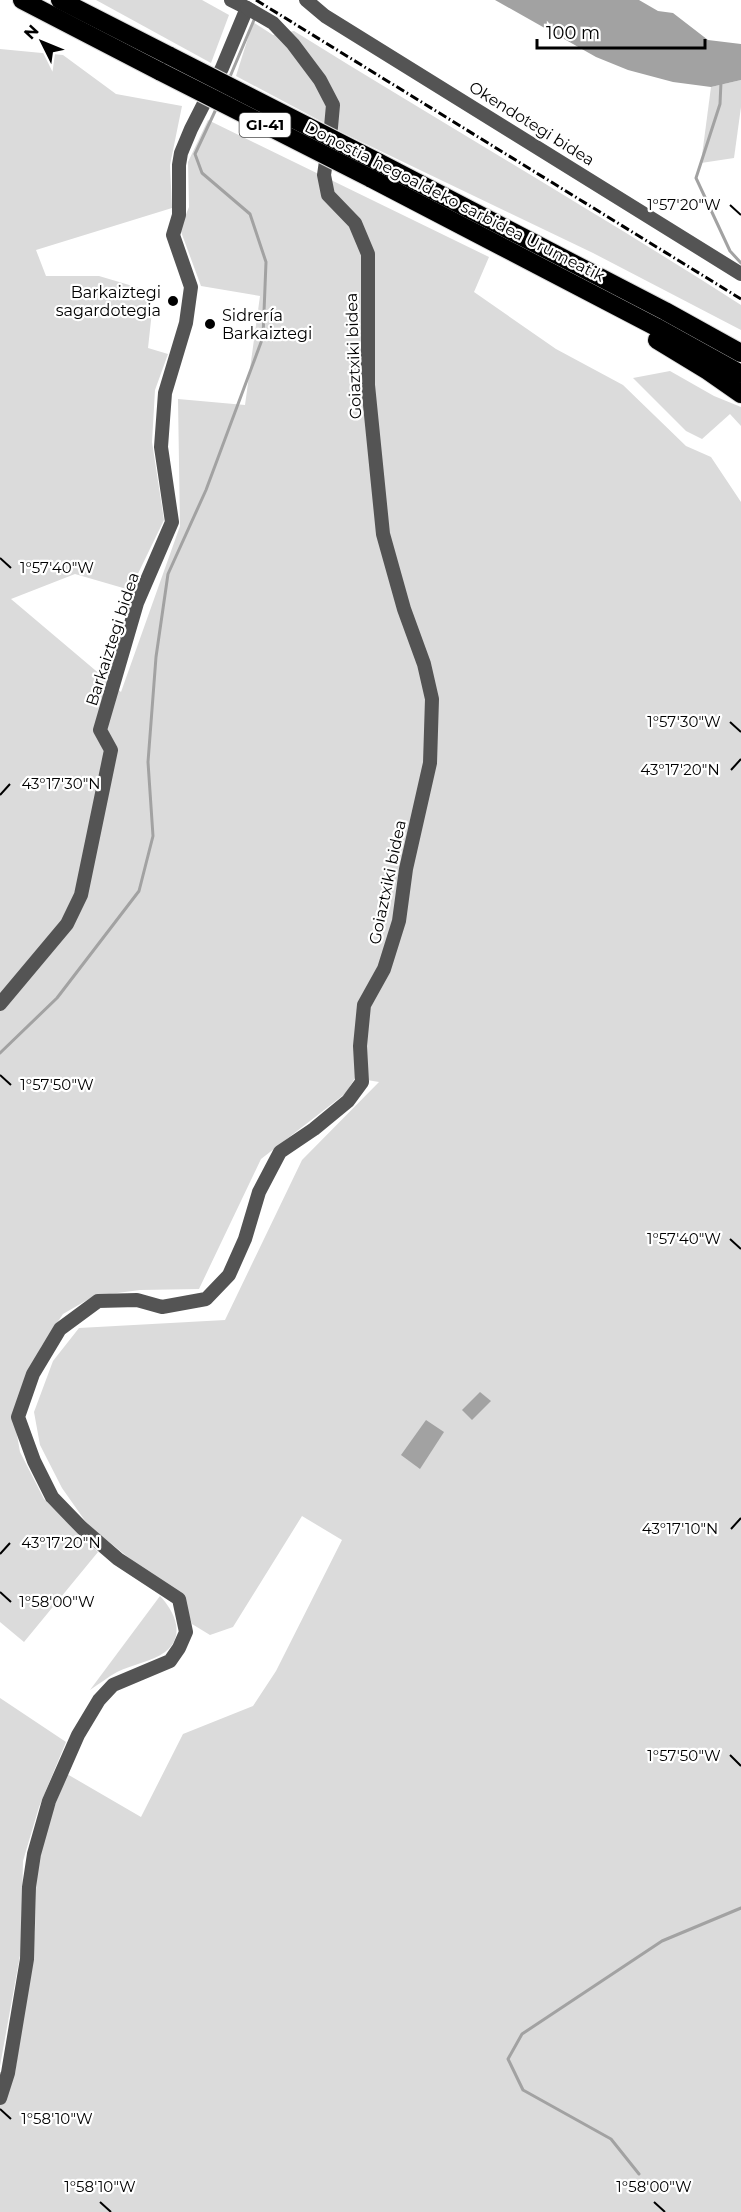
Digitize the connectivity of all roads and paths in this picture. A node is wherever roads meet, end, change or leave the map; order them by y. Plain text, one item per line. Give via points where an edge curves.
1 (22, 0) edge
2 (60, 0) edge
3 (231, 0) edge
4 (306, 0) edge
5 (247, 8) junction
6 (165, 64) junction
7 (374, 170) junction
8 (741, 274) edge
9 (617, 307) junction
10 (665, 311) junction
11 (741, 340) edge
12 (741, 352) edge
13 (741, 374) edge
14 (741, 394) edge
15 (0, 1004) edge
16 (0, 2098) edge

1 - 6 highway, Donostia hegoaldeko sarbidea Urumeatik / GI-41
2 - 6 highway, Donostia hegoaldeko sarbidea Urumeatik / GI-41
3 - 5 street
4 - 8 street, Okendotegi bidea via 325,16
5 - 15 street, Barkaiztegi bidea via 185,140 179,165 179,215 173,235 191,287 186,323 165,393 161,447 172,522 137,603 100,730 111,750 81,895 67,924
5 - 16 street, Goiaztxiki bidea via 273,23 293,44 333,105 324,175 328,195 355,223 368,254 368,385 383,534 432,699 430,763 406,868 399,921 384,969 364,1005 362,1082 348,1101 280,1152 259,1192 229,1275 206,1299 162,1307 137,1300 98,1301 60,1329 33,1374 18,1417 52,1497 118,1559 178,1599 186,1632 170,1661 113,1685 99,1700 78,1735 49,1801 34,1854 27,1959
6 - 7 highway, Donostia hegoaldeko sarbidea Urumeatik / GI-41, bridge
7 - 9 highway, Donostia hegoaldeko sarbidea Urumeatik / GI-41
7 - 10 highway, Donostia hegoaldeko sarbidea Urumeatik / GI-41
9 - 13 highway, Donostia hegoaldeko sarbidea Urumeatik / GI-41
9 - 14 highway via 629,323
10 - 11 highway via 687,313
10 - 12 highway, Donostia hegoaldeko sarbidea Urumeatik / GI-41

